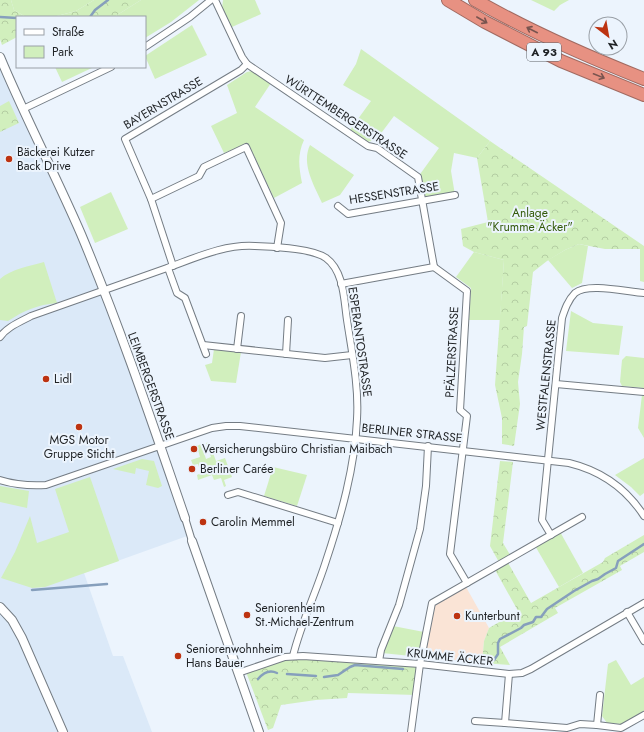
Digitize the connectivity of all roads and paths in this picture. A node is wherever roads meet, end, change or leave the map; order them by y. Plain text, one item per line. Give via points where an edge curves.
1 (211, 0) edge
2 (215, 0) edge
3 (448, 0) edge
4 (475, 0) edge
5 (146, 46) edge
6 (0, 57) edge
7 (247, 64) junction
8 (109, 68) edge
9 (644, 79) edge
10 (644, 95) edge
11 (23, 109) junction
12 (455, 195) dead end
13 (151, 199) junction
14 (422, 200) junction
15 (338, 206) dead end
16 (277, 248) junction
17 (170, 267) junction
18 (434, 267) junction
19 (341, 284) junction
20 (103, 290) junction
21 (644, 293) edge
22 (241, 316) dead end
23 (288, 320) dead end
24 (1, 333) edge
25 (203, 345) junction
26 (237, 349) junction
27 (206, 354) dead end
28 (286, 354) junction
29 (352, 355) junction
30 (556, 384) junction
31 (644, 392) edge
32 (356, 438) junction
33 (160, 446) junction
34 (428, 446) junction
35 (464, 450) junction
36 (548, 460) junction
37 (0, 480) edge
38 (228, 495) dead end
39 (644, 516) edge
40 (582, 517) dead end
41 (185, 518) joint
42 (338, 523) junction
43 (551, 535) junction
44 (192, 541) joint
45 (467, 583) junction
46 (644, 603) edge
47 (0, 607) edge
48 (627, 612) junction
49 (644, 641) edge
50 (293, 656) junction
51 (379, 661) junction
52 (420, 664) junction
53 (238, 673) junction
54 (509, 674) junction
55 (600, 695) dead end
56 (644, 715) edge
57 (475, 721) dead end
58 (505, 723) junction
59 (597, 725) junction
60 (63, 732) edge
61 (259, 732) edge
62 (411, 732) edge

1 - 5 street
2 - 7 street, WÜRTTEMBERGERSTRASSE
3 -> 10 highway, A 93 via 561,61
9 -> 4 highway, A 93 via 555,42
6 - 11 street, LEIMBERGERSTRASSE
7 - 13 street, BAYERNSTRASSE via 241,70 125,138
7 - 14 street, WÜRTTEMBERGERSTRASSE via 418,177
8 - 11 street
11 - 20 street, LEIMBERGERSTRASSE via 77,226
12 - 14 street, HESSENSTRASSE
13 - 16 street via 199,176 204,167 246,147 281,222
13 - 17 street, BAYERNSTRASSE
14 - 15 street, HESSENSTRASSE via 348,214
14 - 18 street, WÜRTTEMBERGERSTRASSE
16 - 17 street, ESPERANTOSTRASSE via 246,245 231,247
16 - 19 street, ESPERANTOSTRASSE via 314,252 326,258 338,272
17 - 20 street, ESPERANTOSTRASSE
17 - 25 street, BAYERNSTRASSE via 177,293 185,298
18 - 19 street
18 - 35 street, PFÄLZERSTRASSE via 467,291 460,410 467,416
19 - 29 street, ESPERANTOSTRASSE
20 - 24 street, ESPERANTOSTRASSE via 30,316
20 - 33 street, LEIMBERGERSTRASSE
21 - 30 street, WESTFALENSTRASSE via 591,288 576,293 562,318
22 - 26 street
23 - 28 street
25 - 26 street
25 - 27 street, BAYERNSTRASSE
26 - 28 street
28 - 29 street via 325,358
29 - 32 street, ESPERANTOSTRASSE via 357,396
30 - 31 street
30 - 36 street, WESTFALENSTRASSE
32 - 33 street, BERLINER STRASSE via 233,425 212,428
32 - 34 street, BERLINER STRASSE
32 - 42 street, ESPERANTOSTRASSE
33 - 37 street, BERLINER STRASSE via 46,486 13,484
33 - 41 street, LEIMBERGERSTRASSE
34 - 35 street, BERLINER STRASSE
34 - 51 street via 420,529 399,605
35 - 36 street, BERLINER STRASSE
35 - 45 street via 450,554
36 - 39 street, BERLINER STRASSE via 588,468 602,475 622,489
36 - 43 street, WESTFALENSTRASSE via 542,520
38 - 42 street via 238,492
40 - 43 street
41 - 44 street, LEIMBERGERSTRASSE
42 - 50 street, ESPERANTOSTRASSE
43 - 45 street
44 - 53 street, LEIMBERGERSTRASSE
45 - 52 street via 432,603
46 - 48 street, KRUMME ÄCKER
47 - 60 street via 12,620 22,638
48 - 49 street
48 - 54 street, KRUMME ÄCKER via 531,669
50 - 51 street, KRUMME ÄCKER
50 - 53 street, KRUMME ÄCKER
51 - 52 street, KRUMME ÄCKER
52 - 54 street, KRUMME ÄCKER
52 - 62 street
53 - 61 street, LEIMBERGERSTRASSE
54 - 58 street
55 - 59 street
56 - 59 street via 621,728
57 - 58 street
58 - 59 street via 567,728 580,724

